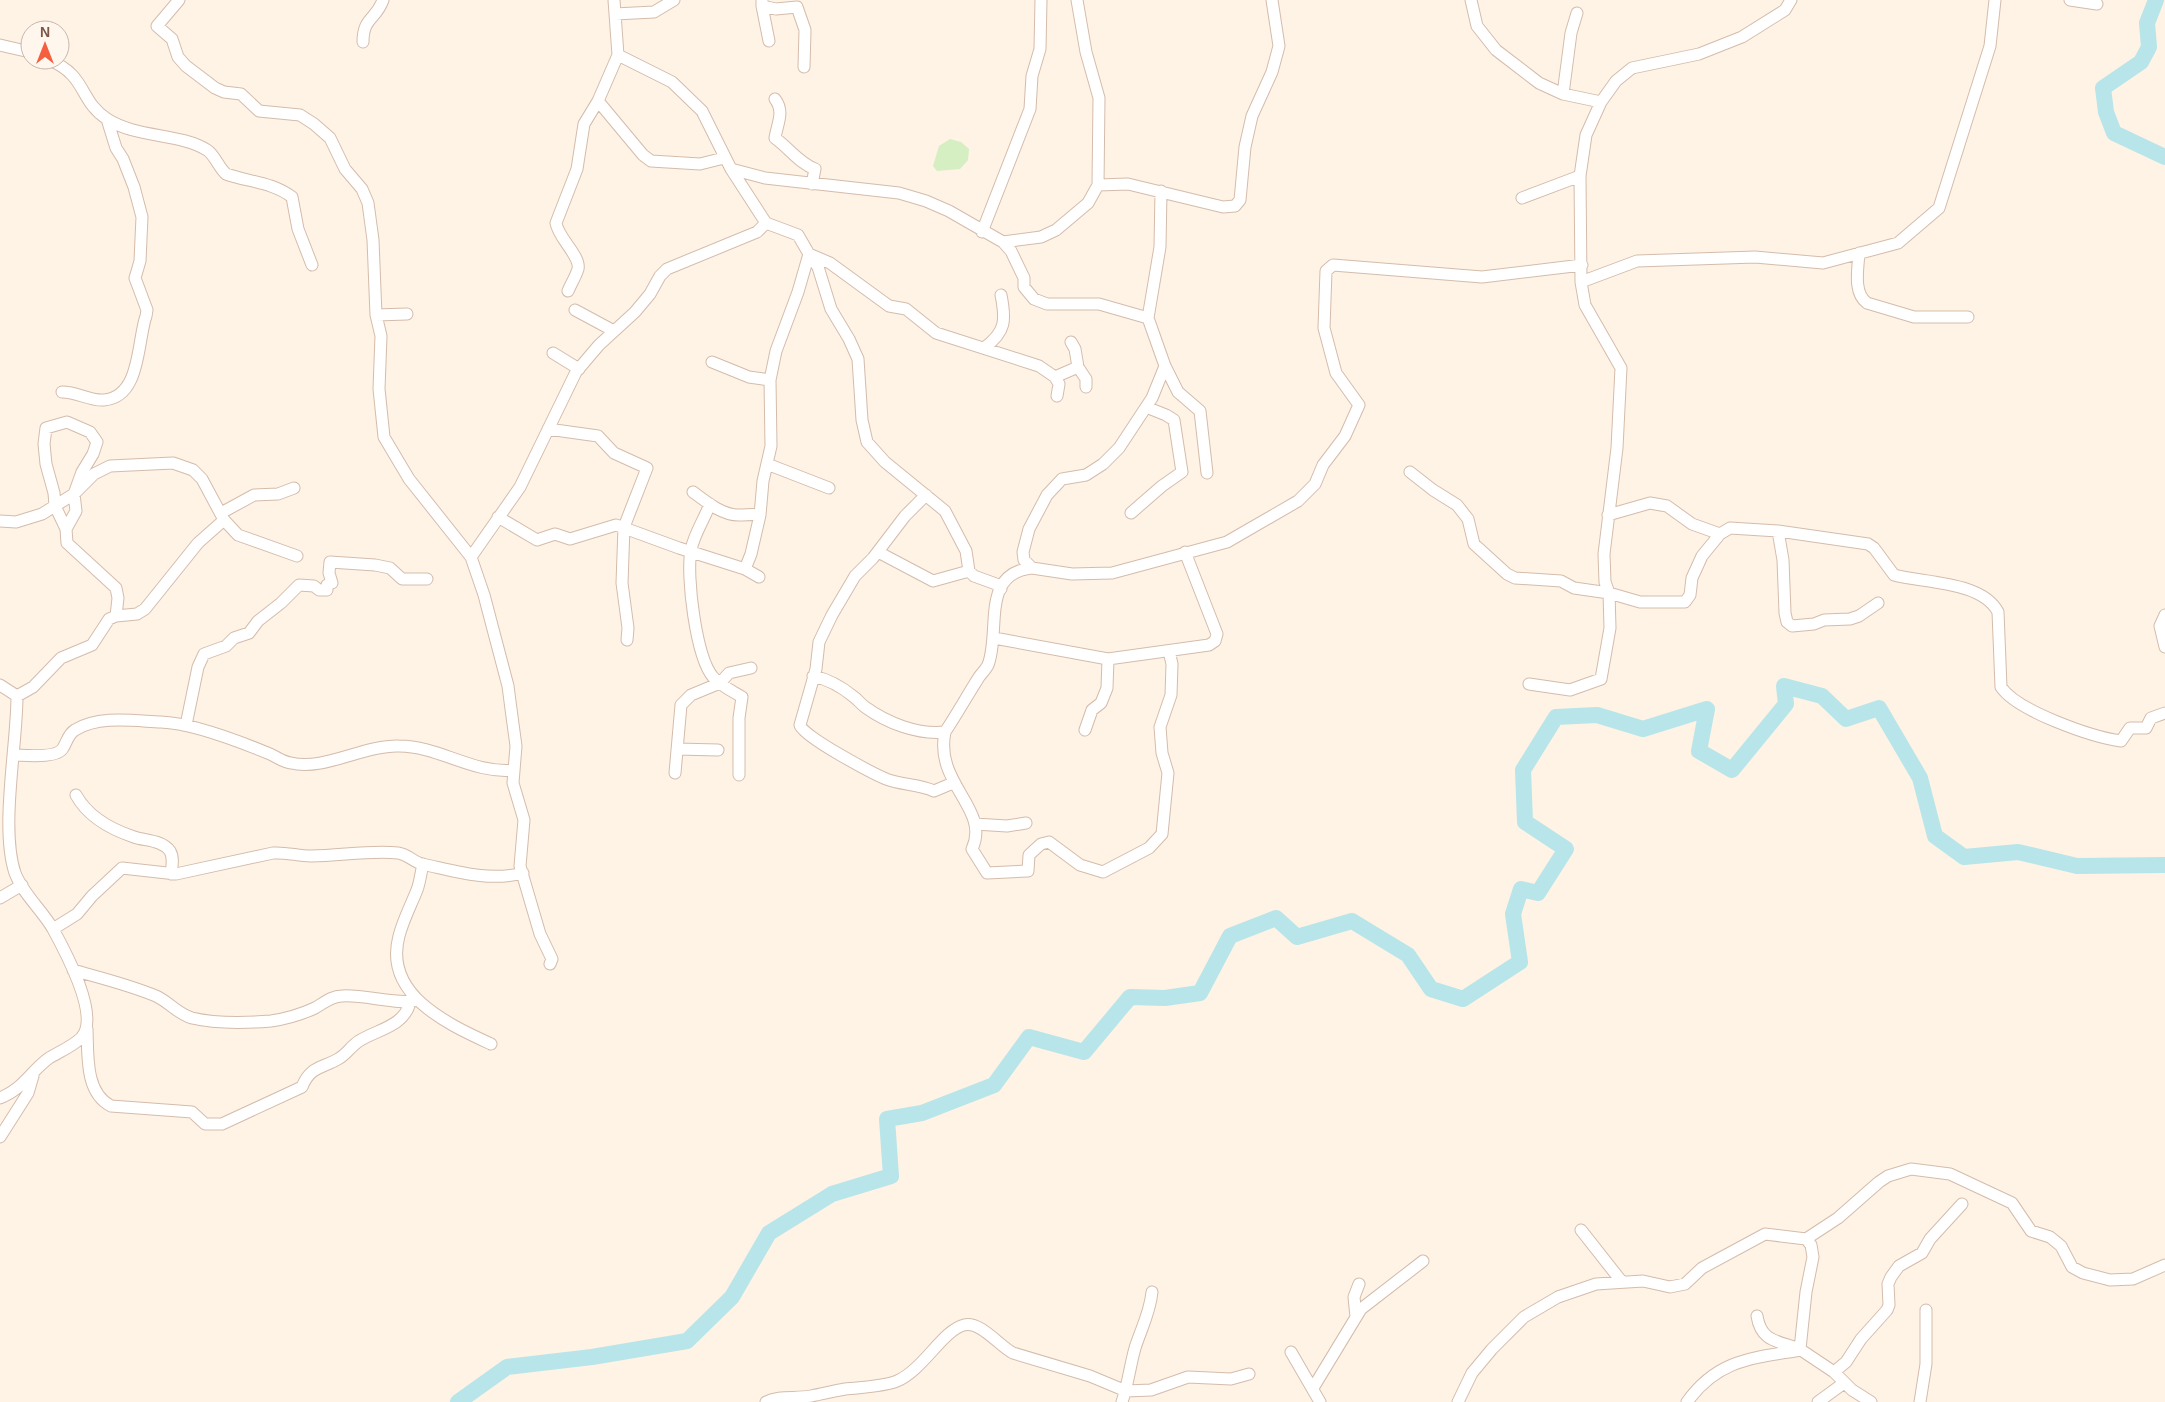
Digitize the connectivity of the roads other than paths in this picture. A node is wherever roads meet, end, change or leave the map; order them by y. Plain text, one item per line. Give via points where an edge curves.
1 (179, 0) edge
2 (383, 0) edge
3 (614, 0) edge
4 (674, 0) edge
5 (1041, 0) edge
6 (1077, 0) edge
7 (1272, 0) edge
8 (1471, 0) edge
9 (1791, 0) edge
10 (1995, 0) edge
11 (2070, 0) edge
12 (762, 3) edge
13 (2097, 4) dead end
14 (1577, 13) dead end
15 (615, 14) junction
16 (769, 41) dead end
17 (363, 42) dead end
18 (0, 45) edge
19 (20, 50) edge
20 (618, 55) junction
21 (804, 67) dead end
22 (68, 70) edge
23 (1564, 94) junction
24 (775, 100) dead end
25 (598, 101) junction
26 (1601, 102) junction
27 (107, 119) junction
28 (724, 158) junction
29 (731, 169) junction
30 (1580, 176) junction
31 (812, 184) junction
32 (1098, 185) junction
33 (1161, 191) junction
34 (1522, 198) dead end
35 (766, 223) junction
36 (982, 232) junction
37 (1003, 242) junction
38 (809, 254) junction
39 (1859, 254) junction
40 (312, 265) dead end
41 (1582, 265) junction
42 (1581, 282) junction
43 (568, 291) dead end
44 (1001, 295) dead end
45 (575, 310) dead end
46 (407, 314) dead end
47 (376, 315) junction
48 (1968, 317) dead end
49 (1148, 318) junction
50 (614, 331) junction
51 (1072, 342) dead end
52 (984, 348) junction
53 (553, 353) dead end
54 (712, 362) dead end
55 (1165, 366) junction
56 (1078, 367) junction
57 (579, 370) junction
58 (1055, 377) junction
59 (770, 380) junction
60 (1086, 386) dead end
61 (62, 392) dead end
62 (1057, 396) dead end
63 (1146, 407) junction
64 (548, 429) junction
65 (768, 464) junction
66 (1410, 472) dead end
67 (1207, 473) dead end
68 (294, 488) dead end
69 (829, 488) dead end
70 (693, 492) dead end
71 (74, 494) junction
72 (926, 495) junction
73 (710, 504) junction
74 (55, 506) junction
75 (1131, 513) dead end
76 (760, 515) junction
77 (1608, 515) junction
78 (223, 516) junction
79 (498, 517) junction
80 (0, 522) edge
81 (624, 527) junction
82 (66, 528) junction
83 (1778, 531) junction
84 (1720, 534) junction
85 (691, 551) junction
86 (878, 552) junction
87 (1186, 552) junction
88 (298, 556) dead end
89 (471, 557) junction
90 (1032, 568) junction
91 (745, 569) junction
92 (969, 570) junction
93 (759, 577) dead end
94 (427, 579) dead end
95 (1001, 589) junction
96 (1609, 593) junction
97 (1878, 603) dead end
98 (2165, 615) edge
99 (116, 616) junction
100 (994, 638) junction
101 (627, 640) dead end
102 (2165, 647) edge
103 (1169, 651) junction
104 (1108, 659) junction
105 (751, 668) dead end
106 (813, 676) junction
107 (720, 684) junction
108 (1529, 684) dead end
109 (0, 685) edge
110 (17, 696) junction
111 (2165, 713) edge
112 (186, 725) junction
113 (1085, 730) dead end
114 (944, 732) junction
115 (677, 749) junction
116 (718, 750) dead end
117 (12, 755) junction
118 (513, 770) junction
119 (675, 773) dead end
120 (739, 775) dead end
121 (953, 784) junction
122 (76, 795) dead end
123 (1026, 823) dead end
124 (975, 824) junction
125 (4, 826) edge
126 (423, 864) junction
127 (522, 873) junction
128 (171, 874) junction
129 (22, 885) junction
130 (0, 898) edge
131 (53, 929) junction
132 (550, 964) dead end
133 (73, 970) junction
134 (413, 1001) junction
135 (87, 1028) junction
136 (491, 1044) dead end
137 (33, 1076) junction
138 (0, 1098) edge
139 (0, 1137) edge
140 (1962, 1204) dead end
141 (1581, 1230) dead end
142 (1806, 1239) junction
143 (1423, 1261) dead end
144 (2165, 1265) edge
145 (1622, 1282) junction
146 (1359, 1284) dead end
147 (1152, 1292) dead end
148 (1926, 1310) dead end
149 (1757, 1316) dead end
150 (1356, 1317) junction
151 (1801, 1349) junction
152 (1291, 1352) dead end
153 (1834, 1372) junction
154 (1249, 1374) dead end
155 (1844, 1384) junction
156 (1313, 1388) junction
157 (1124, 1396) edge
158 (766, 1402) edge
159 (1320, 1402) edge
160 (1458, 1402) edge
161 (1687, 1402) edge
162 (1818, 1402) edge
163 (1871, 1402) edge
164 (1920, 1402) edge

1 - 47 street via 157,26 172,39 178,57 186,66 215,88 241,94 260,111 300,115 314,124 330,138 346,170 362,189 368,203 373,240
2 - 17 street via 379,10 364,26
3 - 15 street
4 - 15 street via 654,12
5 - 36 street via 1040,49 1032,76 1030,109
6 - 32 street via 1086,52 1099,98
7 - 33 street via 1279,46 1272,72 1252,116 1245,147 1240,200 1234,206 1223,207
8 - 23 street via 1477,26 1496,50 1539,83
9 - 26 street via 1785,10 1742,38 1699,54 1632,68 1616,81
10 - 39 street via 1990,46 1938,208 1898,243
11 - 13 street
12 - 16 street
12 - 21 street via 776,9 797,7 805,30
14 - 23 street via 1571,33
15 - 20 street
18 - 19 street
20 - 25 street
20 - 28 street via 672,82 690,99 702,111
22 - 27 street via 76,77 90,103
23 - 26 street
24 - 31 street via 779,104 781,119 775,138 792,151 801,164 815,169
25 - 28 street via 651,161 700,164
25 - 43 street via 584,124 577,169 556,223 557,232 578,264
26 - 30 street via 1586,135
27 - 40 street via 142,132 196,145 208,151 226,174 286,192 292,197 298,228
27 - 61 street via 116,148 124,159 142,217 136,278 147,310 132,376 119,395 104,400
28 - 29 street
29 - 31 street via 764,178
29 - 35 street
30 - 34 street
30 - 41 street
31 - 36 street via 899,193 926,201
32 - 33 street via 1128,184
32 - 37 street via 1088,203 1056,230 1041,237
33 - 49 street via 1160,247
35 - 38 street via 798,235
35 - 50 street via 757,232 667,269 635,312
36 - 37 street
37 - 49 street via 1011,250 1024,278 1024,287 1034,299 1047,304 1106,306
38 - 52 street via 830,263 889,306 906,308 936,333
38 - 59 street via 776,351
38 - 72 street via 818,267 831,309 858,359 862,420 867,442 885,462
39 - 42 street via 1823,263 1755,258 1637,261
39 - 48 street via 1858,290 1867,303 1914,317
41 - 42 street
41 - 87 street via 1482,277 1333,265 1326,271 1324,328 1336,373 1359,405 1349,430 1323,465 1315,484 1291,507 1222,544
42 - 77 street via 1585,305 1621,368 1617,448
44 - 52 street via 1002,330
45 - 50 street
46 - 47 street
47 - 89 street via 381,336 379,368 382,429 386,442 409,480
49 - 55 street
50 - 57 street
51 - 56 street
52 - 58 street via 1039,366
53 - 57 street
54 - 59 street via 749,377
55 - 63 street via 1161,381
55 - 67 street via 1178,392 1202,416 1200,430
56 - 58 street
56 - 60 street
57 - 64 street via 568,385
58 - 62 street via 1059,384
59 - 65 street via 771,446
63 - 75 street via 1174,420 1182,472
63 - 90 street via 1119,448 1103,464 1086,475 1062,479 1046,495 1029,528 1023,552 1024,560
64 - 79 street via 520,487
64 - 81 street via 598,436 610,450 647,468
65 - 69 street
65 - 76 street
66 - 96 street via 1456,505 1468,519 1474,544 1507,574 1515,578 1560,581 1574,588
68 - 78 street via 278,494 254,495
70 - 73 street
71 - 74 street
71 - 74 street via 97,442 90,432 67,422 46,428 44,436
71 - 78 street via 94,474 110,466 173,463 193,470
71 - 82 street via 76,512
72 - 86 street
72 - 92 street via 948,516 966,551
73 - 76 street via 734,514
73 - 85 street
74 - 80 street via 16,522
74 - 82 street
76 - 91 street
77 - 84 street via 1650,503 1667,506 1692,524
77 - 96 street via 1604,554 1605,582
78 - 88 street via 238,535
78 - 99 street via 201,538 145,608 137,614
79 - 81 street via 537,540 555,534 570,539 613,525
79 - 89 street
81 - 85 street
81 - 101 street via 622,583
82 - 99 street via 69,544 116,588
83 - 84 street via 1730,528
83 - 97 street via 1787,622 1792,626 1859,616
83 - 111 street via 1868,544 1894,575 1945,582 1988,600 1998,612 2001,687 2013,700 2034,711 2072,728 2121,741 2130,728 2146,728 2151,718
84 - 96 street via 1702,556 1685,602 1640,602
85 - 91 street
85 - 107 street via 690,583 698,642 706,665
86 - 92 street via 933,581
86 - 106 street via 852,581 832,615 819,642
87 - 90 street via 1112,573 1072,574
87 - 103 street via 1217,634 1215,641 1209,644
89 - 118 street via 508,686 516,746
90 - 95 street via 1018,570
91 - 93 street
92 - 95 street via 974,576
94 - 112 street via 402,579 390,568 375,565 330,562 332,583 327,585 327,590 299,585 249,633 204,654 198,667
95 - 100 street via 993,608
96 - 108 street via 1610,628 1601,679 1570,690
98 - 102 street via 2160,626
99 - 110 street via 109,619 92,645 61,658 33,687
100 - 104 street
100 - 114 street via 988,665
103 - 104 street
103 - 124 street via 1172,664 1170,695 1160,727 1168,773 1164,825 1157,842 1104,872 1086,868 1045,842 1029,855 1028,871 986,874 972,849 977,838
104 - 113 street via 1107,688 1101,703 1092,710
105 - 107 street via 734,670
106 - 114 street via 836,685 886,719 925,733
106 - 121 street via 800,725 803,732 886,779 934,791
107 - 115 street via 684,699
107 - 120 street via 742,696
109 - 110 street
110 - 117 street
112 - 117 street via 101,721 75,730 56,754
112 - 118 street via 290,763 321,762 397,746 429,750 480,768
114 - 121 street via 942,753
115 - 116 street
115 - 119 street
117 - 125 street
118 - 127 street via 515,795 524,820
121 - 124 street via 966,802
122 - 128 street via 84,809 106,825 166,848 173,862
123 - 124 street via 1007,826
125 - 129 street via 15,873
126 - 127 street via 490,878
126 - 128 street via 401,853 311,856 284,852
126 - 134 street via 396,949 400,972
127 - 132 street via 540,934 552,959
128 - 131 street via 122,868 77,914
129 - 130 street
129 - 131 street
131 - 133 street
133 - 134 street via 142,990 185,1015 202,1020 273,1021 342,996
133 - 135 street via 87,1007
134 - 135 street via 396,1024 361,1040 337,1060 323,1064 309,1075 302,1086 222,1124 205,1124 192,1112 111,1106 101,1101 94,1088
134 - 136 street
135 - 137 street via 81,1038 48,1059
137 - 138 street via 14,1092
137 - 139 street via 28,1093
140 - 153 street via 1930,1239 1922,1253 1899,1266 1888,1284 1887,1310 1846,1362
141 - 145 street
142 - 144 street via 1838,1218 1888,1176 1911,1169 1950,1174 2012,1203 2031,1231 2050,1237 2062,1246 2072,1267 2083,1273 2110,1280 2133,1279
142 - 145 street via 1765,1234 1702,1268 1685,1284 1670,1287 1644,1281
142 - 151 street via 1812,1244 1813,1257
143 - 150 street
145 - 160 street via 1596,1284 1558,1297 1524,1317 1472,1373
146 - 150 street via 1355,1292
147 - 157 street
148 - 164 street via 1926,1364
149 - 151 street via 1764,1335
150 - 156 street
151 - 153 street
151 - 161 street via 1731,1364 1711,1375
152 - 156 street
153 - 155 street
154 - 157 street via 1231,1379 1188,1377
155 - 162 street
155 - 163 street
156 - 159 street
157 - 158 street via 1090,1376 1013,1353 979,1328 963,1325 919,1366 895,1382

